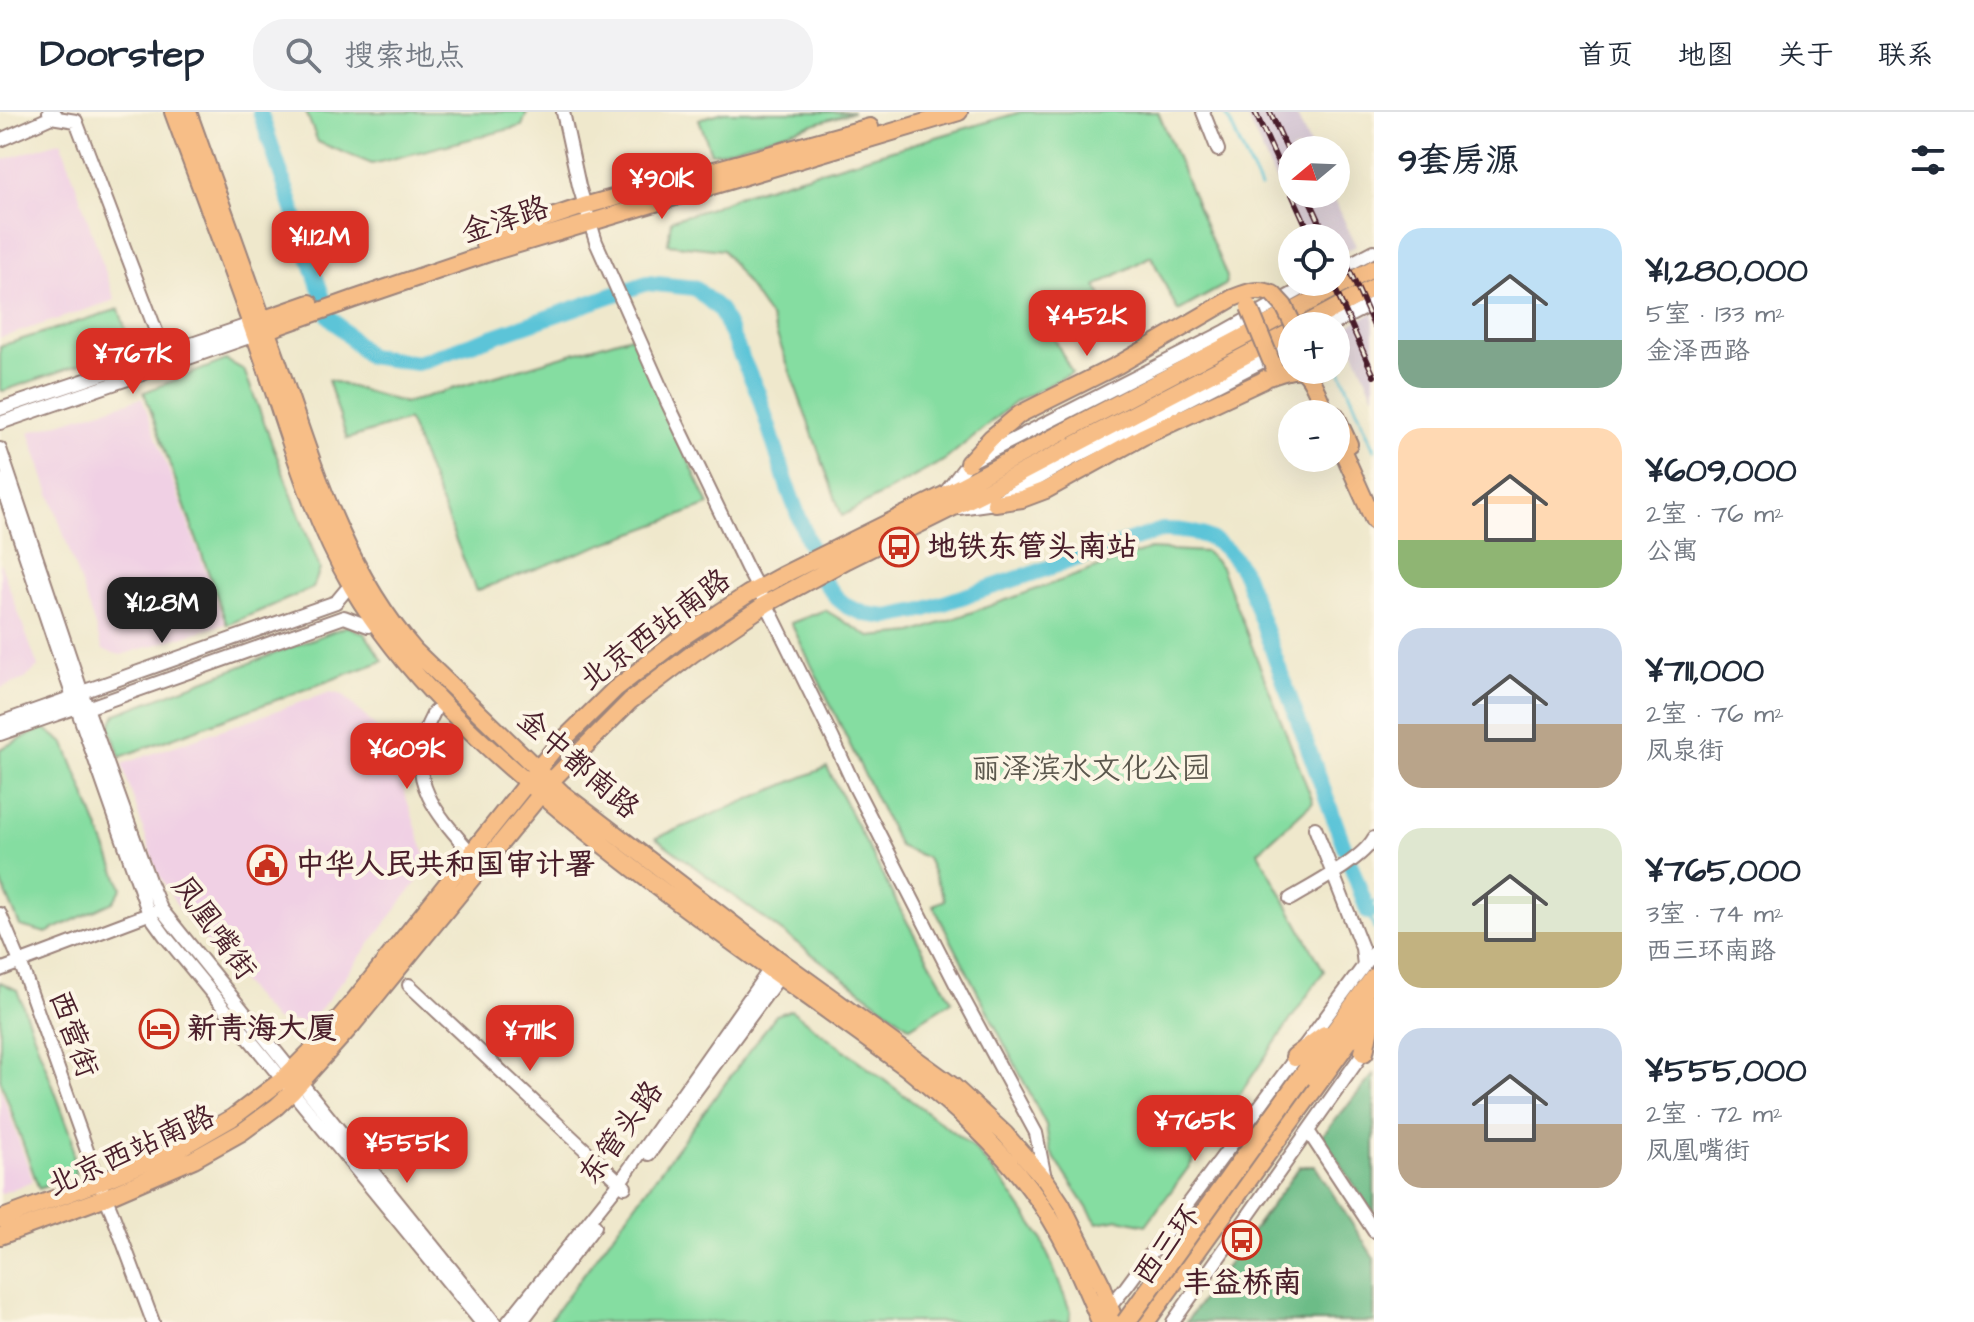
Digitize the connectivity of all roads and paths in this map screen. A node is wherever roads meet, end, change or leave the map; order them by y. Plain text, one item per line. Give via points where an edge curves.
1 (173, 112) edge
2 (188, 112) edge
3 (563, 112) edge
4 (922, 112) edge
5 (959, 112) edge
6 (1203, 112) edge
7 (54, 114) edge
8 (0, 140) edge
9 (1218, 150) dead end
10 (584, 206) junction
11 (589, 222) junction
12 (1374, 251) edge
13 (1350, 264) edge
14 (1374, 268) edge
15 (1374, 287) edge
16 (353, 294) junction
17 (1289, 296) edge
18 (1243, 302) junction
19 (1374, 303) edge
20 (1286, 312) edge
21 (1328, 312) edge
22 (1350, 316) edge
23 (259, 327) junction
24 (1278, 336) edge
25 (164, 352) junction
26 (1278, 353) edge
27 (1272, 372) junction
28 (1320, 400) edge
29 (0, 409) edge
30 (0, 423) edge
31 (1350, 446) edge
32 (0, 449) edge
33 (968, 463) junction
34 (1350, 467) edge
35 (0, 480) edge
36 (1374, 500) edge
37 (945, 503) junction
38 (995, 503) junction
39 (1374, 521) edge
40 (346, 590) dead end
41 (762, 596) junction
42 (368, 626) dead end
43 (80, 701) junction
44 (434, 712) dead end
45 (0, 723) edge
46 (0, 734) edge
47 (531, 775) junction
48 (545, 788) junction
49 (1315, 828) dead end
50 (1374, 838) edge
51 (471, 853) junction
52 (1337, 870) junction
53 (1290, 899) dead end
54 (154, 908) junction
55 (0, 914) edge
56 (1374, 952) edge
57 (18, 959) junction
58 (0, 961) edge
59 (0, 970) edge
60 (1369, 971) edge
61 (775, 972) junction
62 (409, 985) dead end
63 (1374, 1006) edge
64 (1340, 1024) junction
65 (1369, 1044) edge
66 (1295, 1057) junction
67 (291, 1081) junction
68 (1308, 1082) junction
69 (1308, 1131) junction
70 (1046, 1181) junction
71 (100, 1184) junction
72 (622, 1184) junction
73 (0, 1219) edge
74 (1374, 1231) edge
75 (0, 1236) edge
76 (1123, 1290) junction
77 (1105, 1318) edge
78 (153, 1322) edge
79 (481, 1322) edge
80 (494, 1322) edge
81 (508, 1322) edge
82 (521, 1322) edge
83 (1126, 1322) edge
84 (1137, 1322) edge
85 (1145, 1322) edge
86 (1173, 1322) edge

1 - 23 main road, 金中都南路
2 - 23 main road, 金中都南路
3 - 10 street
4 - 10 main road, 金泽路
5 - 11 main road, 金泽路
6 - 9 street
7 - 8 street
7 - 25 street via 76,121
10 - 11 street
10 - 16 main road, 金泽路
11 - 16 main road, 金泽路
11 - 41 street via 668,404
12 - 13 street
14 - 37 main road, 北京西站南路
15 - 21 main road
16 - 23 main road, 金泽路
17 - 33 street
18 - 20 main road, bridge via 1253,290 1265,291
18 - 27 main road, bridge
18 - 33 main road via 1197,317 1118,365 1020,414
19 - 22 street
23 - 25 street
23 - 30 street
23 - 47 main road, 金中都南路 via 311,500 352,587 413,672 463,725
24 - 37 main road, 北京西站南路
25 - 29 street
26 - 38 street
27 - 28 main road via 1302,370
27 - 38 main road via 1046,490
31 - 36 main road
32 - 43 street, 凤凰嘴街
33 - 37 street
34 - 39 main road
35 - 43 street, 凤凰嘴街
37 - 38 street
37 - 41 main road, 北京西站南路
40 - 43 street via 336,602
41 - 47 main road, 北京西站南路 via 681,638 615,689
41 - 48 main road, 北京西站南路 via 630,701
41 - 70 street via 862,801 1036,1133
42 - 43 street via 344,617
43 - 45 street
43 - 46 street
43 - 54 street, 凤凰嘴街
44 - 51 street via 420,753 422,777 428,797
47 - 48 main road, 金中都南路
47 - 51 main road, 北京西站南路
48 - 61 main road, 金中都南路 via 619,859
48 - 67 main road, 北京西站南路 via 353,1024
48 - 70 main road, 金中都南路 via 571,801 953,1086
49 - 52 street
50 - 52 street
51 - 67 main road, 北京西站南路
52 - 53 street
52 - 60 street
54 - 57 street
54 - 67 street, 凤凰嘴街
55 - 57 street, 西营街
56 - 60 street
57 - 58 street
57 - 59 street
57 - 71 street, 西营街
60 - 64 highway, 西三环
60 - 66 street
61 - 72 street, 东管头路
61 - 77 main road, 金中都南路 via 907,1068 992,1144 1047,1213
62 - 72 street
63 - 65 highway
63 - 68 highway, 西三环
64 - 66 highway
64 - 68 highway, 西三环
65 - 69 street
66 - 76 street
67 - 71 main road, 北京西站南路 via 204,1135
67 - 79 street, 凤凰嘴街
67 - 80 street, 凤凰嘴街
68 - 83 highway, 西三环, bridge
68 - 85 highway, 西三环
69 - 74 street
69 - 86 street
70 - 77 main road, 金中都南路 via 1103,1287
71 - 73 main road, 北京西站南路
71 - 75 main road, 北京西站南路
71 - 78 street, 西营街
72 - 81 street, 东管头路
72 - 82 street, 东管头路
76 - 77 street
76 - 84 street

